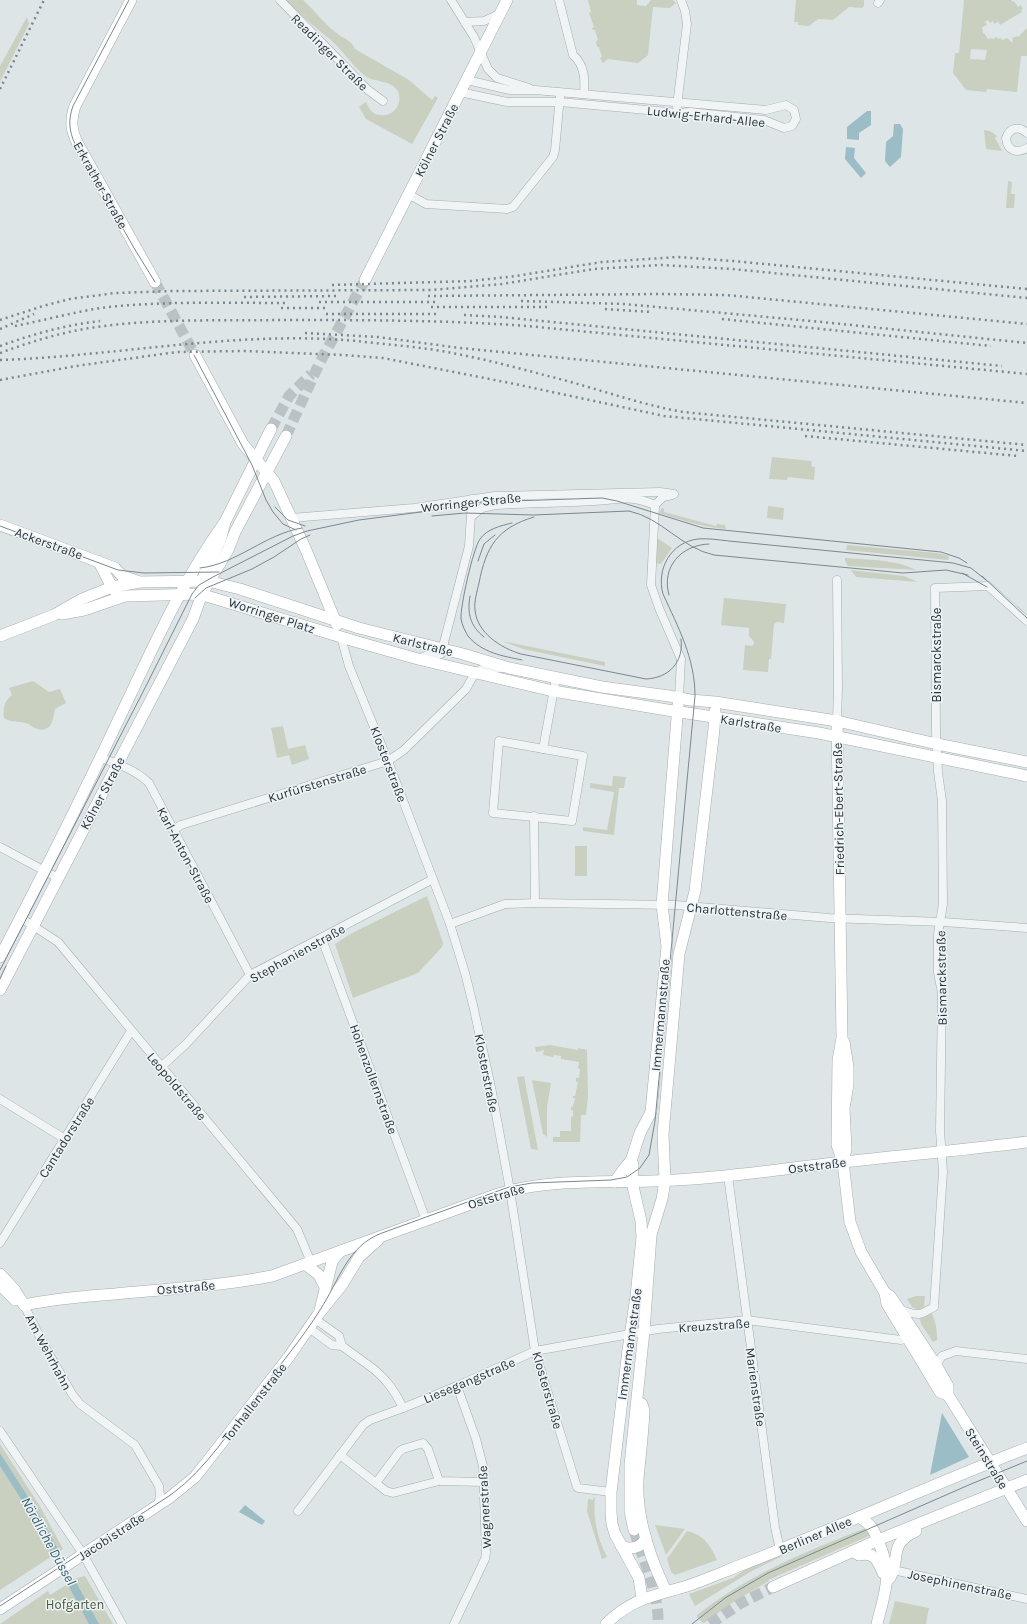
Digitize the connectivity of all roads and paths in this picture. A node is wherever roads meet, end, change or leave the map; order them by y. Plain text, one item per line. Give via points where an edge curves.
1 (131, 0) edge
2 (280, 0) edge
3 (451, 0) edge
4 (507, 0) edge
5 (559, 0) edge
6 (681, 0) edge
7 (501, 12) junction
8 (465, 22) junction
9 (481, 52) junction
10 (466, 80) junction
11 (535, 90) junction
12 (460, 92) junction
13 (560, 92) junction
14 (584, 94) junction
15 (383, 100) dead end
16 (678, 101) junction
17 (560, 102) junction
18 (677, 113) junction
19 (1027, 133) edge
20 (1027, 148) edge
21 (408, 194) junction
22 (365, 280) tunnel mouth
23 (155, 282) tunnel mouth
24 (195, 355) tunnel mouth
25 (271, 429) tunnel mouth
26 (286, 436) tunnel mouth
27 (255, 459) junction
28 (266, 472) junction
29 (472, 499) junction
30 (655, 505) junction
31 (472, 516) junction
32 (291, 518) junction
33 (225, 522) junction
34 (0, 525) edge
35 (98, 561) junction
36 (837, 580) dead end
37 (188, 581) junction
38 (206, 581) junction
39 (140, 582) junction
40 (112, 587) junction
41 (179, 594) junction
42 (202, 594) junction
43 (126, 596) junction
44 (54, 615) junction
45 (336, 621) junction
46 (1027, 621) edge
47 (0, 636) edge
48 (341, 637) junction
49 (442, 649) junction
50 (418, 659) junction
51 (509, 668) junction
52 (475, 673) junction
53 (556, 678) junction
54 (553, 691) junction
55 (679, 698) junction
56 (715, 702) junction
57 (677, 712) junction
58 (715, 717) junction
59 (837, 721) junction
60 (837, 737) junction
61 (937, 744) junction
62 (543, 749) junction
63 (938, 757) junction
64 (101, 758) junction
65 (388, 761) junction
66 (1027, 762) edge
67 (117, 764) junction
68 (1027, 776) edge
69 (534, 816) junction
70 (173, 830) junction
71 (0, 847) edge
72 (45, 871) junction
73 (58, 878) junction
74 (433, 879) junction
75 (535, 903) junction
76 (662, 905) junction
77 (692, 907) junction
78 (20, 918) junction
79 (839, 919) junction
80 (940, 922) junction
81 (450, 924) junction
82 (33, 926) junction
83 (1027, 928) edge
84 (322, 939) junction
85 (0, 957) edge
86 (250, 976) junction
87 (0, 990) edge
88 (131, 1031) junction
89 (161, 1067) junction
90 (0, 1099) edge
91 (65, 1139) junction
92 (1027, 1142) edge
93 (942, 1153) junction
94 (631, 1161) junction
95 (842, 1162) junction
96 (728, 1176) junction
97 (665, 1181) junction
98 (615, 1182) junction
99 (632, 1182) junction
100 (510, 1190) junction
101 (426, 1220) junction
102 (385, 1235) junction
103 (0, 1243) edge
104 (343, 1250) junction
105 (310, 1265) junction
106 (0, 1274) edge
107 (0, 1285) edge
108 (325, 1287) junction
109 (885, 1293) junction
110 (24, 1305) junction
111 (900, 1310) junction
112 (746, 1320) junction
113 (314, 1321) junction
114 (644, 1331) junction
115 (630, 1334) junction
116 (911, 1336) junction
117 (535, 1351) junction
118 (1027, 1359) edge
119 (936, 1365) junction
120 (457, 1386) junction
121 (948, 1395) junction
122 (637, 1402) junction
123 (403, 1408) junction
124 (0, 1431) edge
125 (1027, 1448) edge
126 (340, 1455) junction
127 (990, 1462) junction
128 (1027, 1480) edge
129 (439, 1481) junction
130 (376, 1482) junction
131 (484, 1482) junction
132 (185, 1487) joint
133 (1007, 1488) junction
134 (611, 1492) junction
135 (158, 1506) junction
136 (298, 1511) dead end
137 (859, 1517) junction
138 (933, 1519) junction
139 (1027, 1521) edge
140 (634, 1530) tunnel mouth
141 (646, 1538) junction
142 (878, 1540) junction
143 (621, 1546) junction
144 (780, 1550) junction
145 (854, 1551) junction
146 (83, 1554) junction
147 (893, 1570) junction
148 (887, 1580) junction
149 (773, 1587) tunnel mouth
150 (666, 1591) junction
151 (642, 1599) junction
152 (1027, 1599) edge
153 (0, 1609) edge
154 (122, 1624) edge
155 (454, 1624) edge
156 (606, 1624) edge
157 (877, 1624) edge

1 - 23 main road, Erkrather Straße via 76,106 72,115 72,127 78,144
2 - 15 street, Readinger Straße via 368,90
3 - 8 street, Ludwig-Erhard-Allee
4 - 7 main road, Kölner Straße
5 - 14 street via 573,55 580,61 585,81
6 - 16 street via 687,24
7 - 8 street via 484,21
7 - 9 main road, Kölner Straße
8 - 9 street, Ludwig-Erhard-Allee
9 - 10 main road, Kölner Straße
9 - 11 street, Ludwig-Erhard-Allee via 488,69 497,78
10 - 11 street, Ludwig-Erhard-Allee via 510,90
10 - 12 main road, Kölner Straße
11 - 13 street, Ludwig-Erhard-Allee
12 - 17 street, Ludwig-Erhard-Allee via 507,102
12 - 21 main road, Kölner Straße
13 - 14 street, Ludwig-Erhard-Allee
13 - 17 street
14 - 16 street, Ludwig-Erhard-Allee
16 - 18 street
16 - 18 street, Ludwig-Erhard-Allee via 766,110 786,105 794,110 796,119 792,126 784,128 764,120 690,112
17 - 18 street, Ludwig-Erhard-Allee
17 - 21 street via 554,155 513,207 507,209 426,204
19 - 20 street via 1021,128 1014,128 1006,138 1007,146 1012,151 1019,152
21 - 22 main road, Kölner Straße
24 - 27 main road via 242,444
25 - 27 main road
26 - 28 main road
27 - 28 main road
27 - 33 main road
28 - 32 main road via 274,481
28 - 38 main road via 228,550
29 - 30 street, Worringer Straße via 495,496 660,492 674,494 663,497
29 - 31 street
29 - 32 street, Worringer Straße via 414,508
30 - 31 street, Worringer Straße via 626,498 495,505 482,508
30 - 55 street, Immermannstraße via 651,585 681,660
31 - 49 street via 469,546
32 - 45 main road
33 - 37 main road
33 - 38 main road via 220,541 207,567
34 - 35 main road, Ackerstraße
35 - 39 main road, Ackerstraße via 115,568 125,578
35 - 40 main road, Ackerstraße
36 - 59 street, Friedrich-Ebert-Straße
37 - 38 main road
37 - 39 main road
37 - 41 main road, Kölner Straße
38 - 42 main road
38 - 45 main road, Worringer Platz via 240,589
39 - 40 main road
40 - 43 main road via 116,592
40 - 44 main road via 82,599
41 - 42 main road
41 - 43 main road
41 - 64 main road, Kölner Straße
42 - 48 main road, Worringer Platz
42 - 67 main road, Kölner Straße via 194,617
43 - 44 main road via 84,610
44 - 47 main road
45 - 48 main road
45 - 49 main road, Karlstraße
46 - 61 street, Bismarckstraße via 988,586 935,588
48 - 50 main road, Karlstraße
48 - 65 street, Klosterstraße via 349,666
49 - 50 street via 441,654 430,654
49 - 51 main road, Karlstraße
50 - 52 main road, Karlstraße
51 - 52 street, Karlstraße via 482,669
51 - 53 main road, Karlstraße
52 - 54 main road, Karlstraße
52 - 65 street, Kurfürstenstraße via 466,689 404,750
53 - 54 street
53 - 55 main road, Karlstraße
54 - 57 main road, Karlstraße
54 - 62 street
55 - 56 main road, Karlstraße
55 - 57 main road, Immermannstraße
56 - 58 main road, Immermannstraße
56 - 59 main road, Karlstraße
57 - 58 main road, Karlstraße
57 - 76 main road, Immermannstraße
58 - 60 main road, Karlstraße
58 - 77 main road, Immermannstraße
59 - 60 main road, Friedrich-Ebert-Straße
59 - 61 main road, Karlstraße
60 - 63 main road, Karlstraße
60 - 79 main road, Friedrich-Ebert-Straße
61 - 63 street, Bismarckstraße
61 - 66 main road, Karlstraße
62 - 69 street via 583,756 572,820
62 - 69 street via 499,741 493,813
63 - 68 main road, Karlstraße
63 - 80 street, Bismarckstraße via 942,801 943,904
64 - 67 street, Karl-Anton-Straße
64 - 72 main road, Kölner Straße
65 - 70 street, Kurfürstenstraße via 181,825
65 - 74 street, Klosterstraße
67 - 70 street, Karl-Anton-Straße via 149,783
67 - 73 main road, Kölner Straße
69 - 75 street
70 - 86 street, Karl-Anton-Straße
71 - 72 street
72 - 73 street
72 - 78 main road, Kölner Straße
73 - 82 main road, Kölner Straße
74 - 81 street, Klosterstraße
74 - 84 street, Stephanienstraße
75 - 76 street, Charlottenstraße
75 - 81 street, Charlottenstraße via 505,904
76 - 77 street, Charlottenstraße
76 - 94 main road, Immermannstraße via 667,946 651,1112 640,1133
77 - 79 street, Charlottenstraße
77 - 97 main road, Immermannstraße via 679,954 663,1134
78 - 82 street, Leopoldstraße
78 - 85 main road, Kölner Straße
79 - 80 street, Charlottenstraße
79 - 95 main road, Friedrich-Ebert-Straße via 842,1038 838,1060 837,1145
80 - 83 street, Charlottenstraße
80 - 93 street, Bismarckstraße via 938,973 942,993
81 - 100 street, Klosterstraße via 473,1005
82 - 87 main road, Kölner Straße
82 - 88 street, Leopoldstraße via 58,942
84 - 86 street, Stephanienstraße
84 - 101 street, Hohenzollernstraße
86 - 89 street, Stephanienstraße
88 - 89 street, Leopoldstraße
88 - 91 street, Cantadorstraße
89 - 105 street, Leopoldstraße via 297,1229
90 - 91 street
91 - 103 street, Cantadorstraße
92 - 93 main road, Oststraße
93 - 95 main road, Oststraße
93 - 111 street, Bismarckstraße via 934,1307 919,1315
94 - 98 main road via 626,1164
94 - 99 main road, Immermannstraße
95 - 96 main road, Oststraße
95 - 109 main road, Steinstraße via 852,1229 864,1258
96 - 97 main road, Oststraße
96 - 112 street, Marienstraße
97 - 99 main road, Oststraße
97 - 114 main road, Immermannstraße via 651,1235
98 - 99 main road, Oststraße
98 - 100 main road, Oststraße via 533,1186
99 - 115 main road, Immermannstraße via 642,1237
100 - 101 main road, Oststraße
100 - 117 street, Klosterstraße
101 - 102 main road, Oststraße
102 - 104 main road, Oststraße
102 - 113 main road, Tonhallenstraße via 359,1257 342,1285
104 - 105 main road, Oststraße
104 - 108 main road, Tonhallenstraße via 334,1260
105 - 108 main road
105 - 110 main road, Oststraße via 244,1282 74,1297
106 - 110 main road, Am Wehrhahn via 14,1288
107 - 110 main road, Am Wehrhahn via 16,1302
108 - 113 main road, Tonhallenstraße via 320,1310
109 - 111 main road, Steinstraße
109 - 116 main road, Steinstraße via 887,1304
110 - 135 street, Am Wehrhahn via 72,1394 80,1404 135,1445 159,1486
111 - 116 main road, Steinstraße
112 - 114 street, Kreuzstraße
112 - 116 street, Kreuzstraße via 870,1337 901,1340
112 - 144 street, Marienstraße
113 - 123 street via 339,1336 342,1346 386,1380
113 - 132 main road, Tonhallenstraße via 207,1463
114 - 115 street, Kreuzstraße
114 - 122 main road, Immermannstraße
115 - 117 street, Kreuzstraße
115 - 134 main road, Immermannstraße
116 - 119 main road, Steinstraße
116 - 121 main road, Steinstraße via 940,1392
117 - 120 street, Liesegangstraße
117 - 134 street, Klosterstraße via 577,1488
118 - 119 street via 956,1351 942,1356
119 - 121 main road, Steinstraße via 948,1386
120 - 123 street, Liesegangstraße
120 - 131 street, Wagnerstraße via 476,1439
121 - 127 main road, Steinstraße
122 - 140 main road, Immermannstraße via 629,1488
122 - 141 main road, Immermannstraße via 642,1404 644,1411 638,1488 640,1514
123 - 126 street, Liesegangstraße via 367,1422
124 - 146 street
125 - 127 main road, Berliner Allee
126 - 130 street
126 - 136 street, Liesegangstraße
127 - 133 main road, Steinstraße
127 - 137 main road, Berliner Allee
128 - 133 main road
129 - 130 street via 393,1494
129 - 130 street via 428,1449 423,1443 399,1452
129 - 131 street
131 - 155 street, Wagnerstraße via 485,1559
132 - 135 main road, Jacobistraße
133 - 138 main road
133 - 139 main road, Steinstraße
134 - 143 main road, Immermannstraße via 612,1524
135 - 146 main road, Jacobistraße
137 - 142 main road via 871,1526
137 - 144 main road, Berliner Allee
138 - 142 main road
138 - 147 main road via 930,1526 909,1534 901,1542 896,1549
141 - 143 main road via 635,1548 627,1549
141 - 150 main road, Immermannstraße
142 - 145 main road
142 - 148 main road via 886,1562
143 - 151 main road, Immermannstraße via 639,1578
144 - 150 main road, Berliner Allee via 687,1586
145 - 148 main road via 859,1555 868,1553 875,1557
145 - 149 main road
146 - 153 main road, Jacobistraße
146 - 154 street
147 - 148 main road
147 - 152 street, Josephinenstraße
148 - 157 main road
150 - 151 main road, Berliner Allee
151 - 156 main road, Berliner Allee

